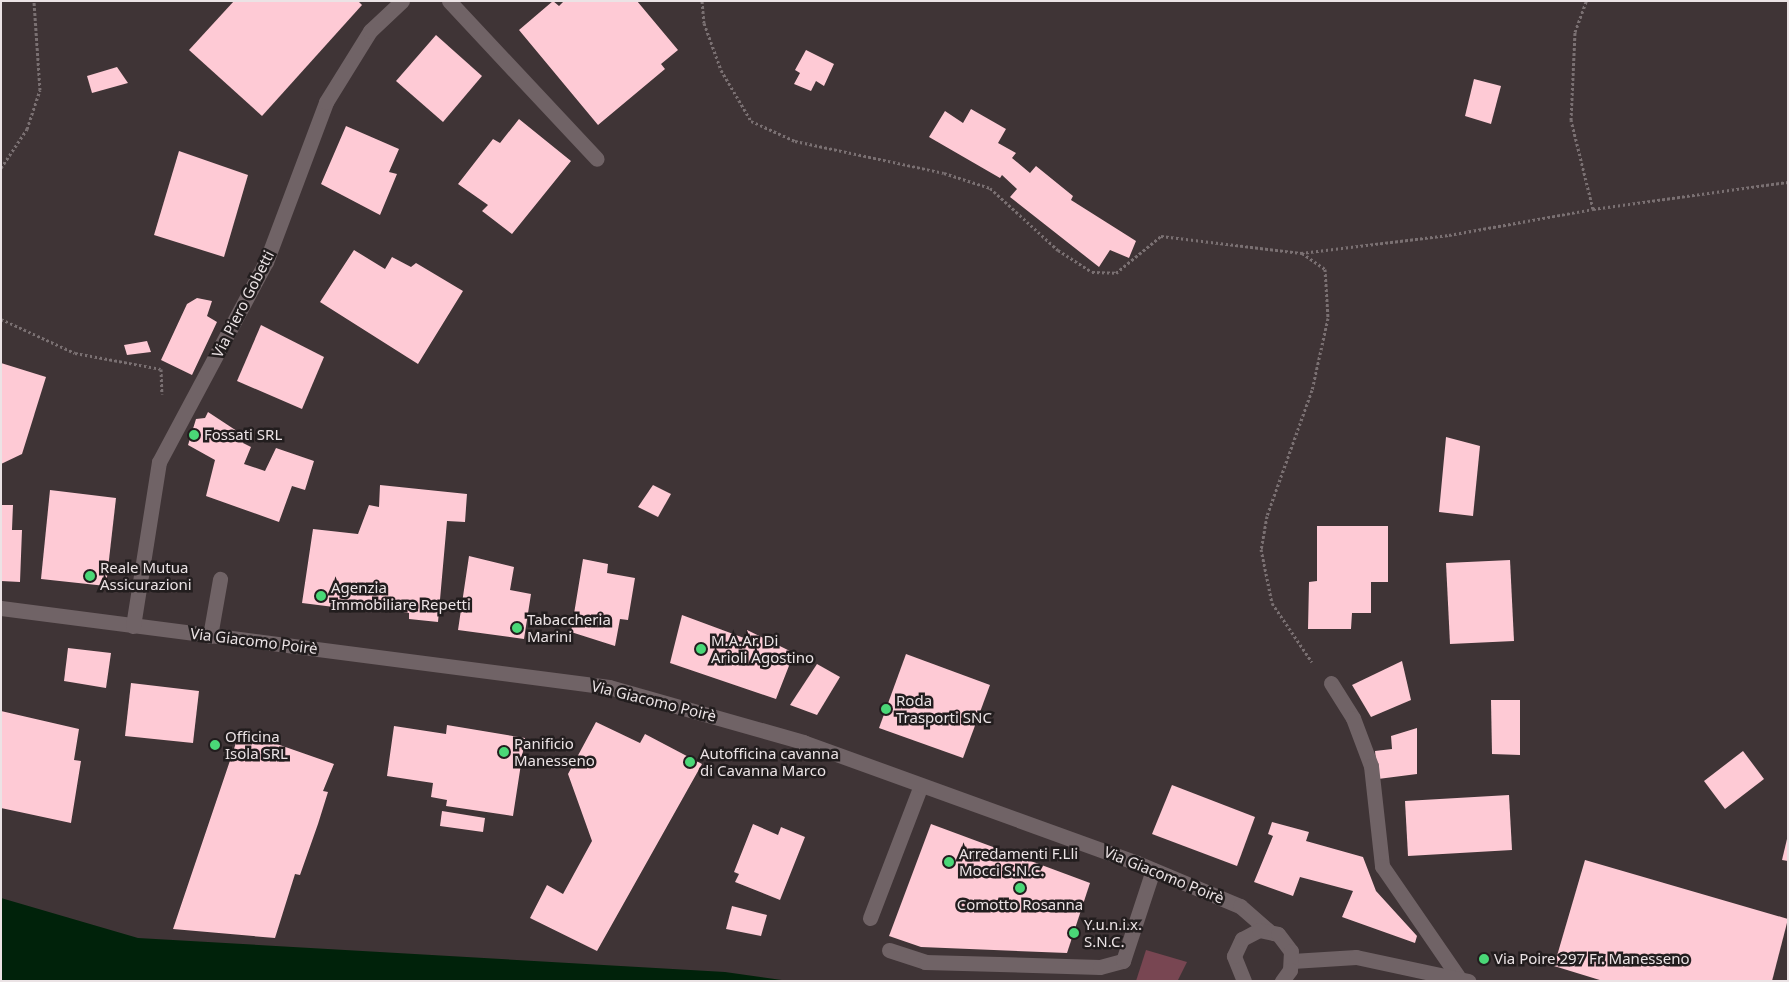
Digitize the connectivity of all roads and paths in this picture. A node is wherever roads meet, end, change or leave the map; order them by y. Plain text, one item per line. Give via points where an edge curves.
1 (34, 1) edge
2 (402, 1) edge
3 (449, 1) edge
4 (702, 1) edge
5 (1586, 1) edge
6 (597, 159) dead end
7 (1, 168) edge
8 (1788, 182) edge
9 (1593, 208) junction
10 (1301, 253) junction
11 (1, 319) edge
12 (162, 404) dead end
13 (220, 579) dead end
14 (1, 608) edge
15 (133, 626) junction
16 (210, 636) junction
17 (1331, 683) joint
18 (921, 785) junction
19 (1153, 870) junction
20 (870, 918) dead end
21 (1268, 930) junction
22 (889, 950) dead end
23 (1292, 961) junction
24 (1464, 979) edge
25 (1244, 981) edge
26 (1282, 981) edge

1 - 7 path via 40,90 28,129
2 - 15 street, Via Piero Gobetti via 370,31 326,102 266,262 160,462
3 - 6 street
4 - 10 path via 704,23 721,70 751,121 795,141 935,170 990,188 1058,250 1092,272 1116,273 1161,236
5 - 9 path via 1575,32 1571,120
8 - 9 path
9 - 10 path via 1449,235
10 - 17 path via 1325,269 1328,318 1312,390 1267,516 1262,548 1265,578 1280,621
11 - 12 path via 75,353 161,369
13 - 16 street
14 - 15 street, Via Giacomo Poirè
15 - 16 street, Via Giacomo Poirè
16 - 18 street, Via Giacomo Poirè via 609,687 803,742
17 - 24 street via 1353,718 1372,766 1382,866
18 - 19 street, Via Giacomo Poirè
18 - 20 street
19 - 21 street, Via Giacomo Poirè via 1240,906
19 - 22 street via 1123,961 1100,967 925,962
21 - 23 street, Via Giacomo Poirè via 1286,942
21 - 25 street via 1250,934 1237,947 1235,966
23 - 24 street via 1356,957
23 - 26 street

